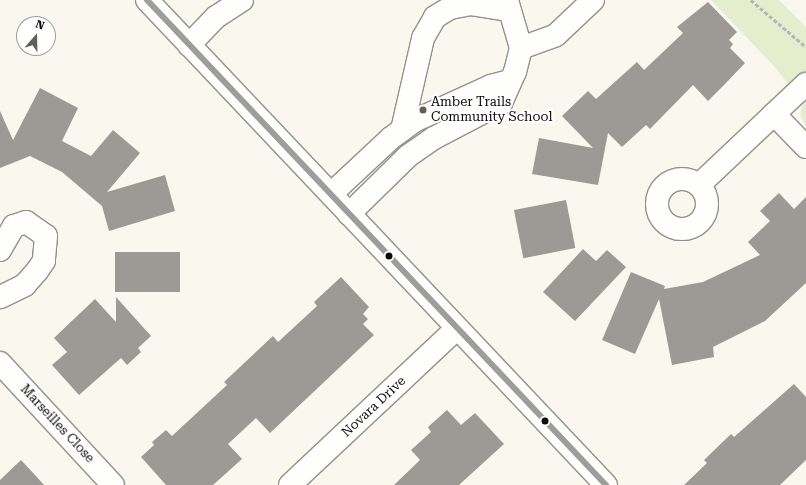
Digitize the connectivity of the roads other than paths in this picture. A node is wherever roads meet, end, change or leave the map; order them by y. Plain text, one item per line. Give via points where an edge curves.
1 (147, 0) edge
2 (242, 0) edge
3 (593, 0) edge
4 (508, 5) edge
5 (189, 45) junction
6 (521, 48) junction
7 (510, 81) junction
8 (806, 84) edge
9 (774, 114) junction
10 (402, 130) junction
11 (806, 147) edge
12 (699, 185) dead end
13 (331, 194) junction
14 (349, 214) junction
15 (0, 250) edge
16 (0, 297) edge
17 (457, 328) junction
18 (0, 363) edge
19 (113, 485) edge
20 (290, 485) edge
21 (606, 485) edge

1 - 5 street
2 - 5 street via 216,17
3 - 6 street via 556,35
4 - 6 street
4 - 10 street via 470,4 450,8 435,17 423,38
5 - 13 street
6 - 7 street
7 - 10 street via 491,86 430,113
7 - 14 street via 501,103 434,138 408,156
8 - 9 street
9 - 11 street
9 - 12 street
10 - 13 street
13 - 14 street
14 - 17 street
15 - 16 street via 14,226 26,222 46,236 44,261 37,271 25,285
17 - 20 street, Novara Drive
17 - 21 street
18 - 19 street, Marseilles Close

